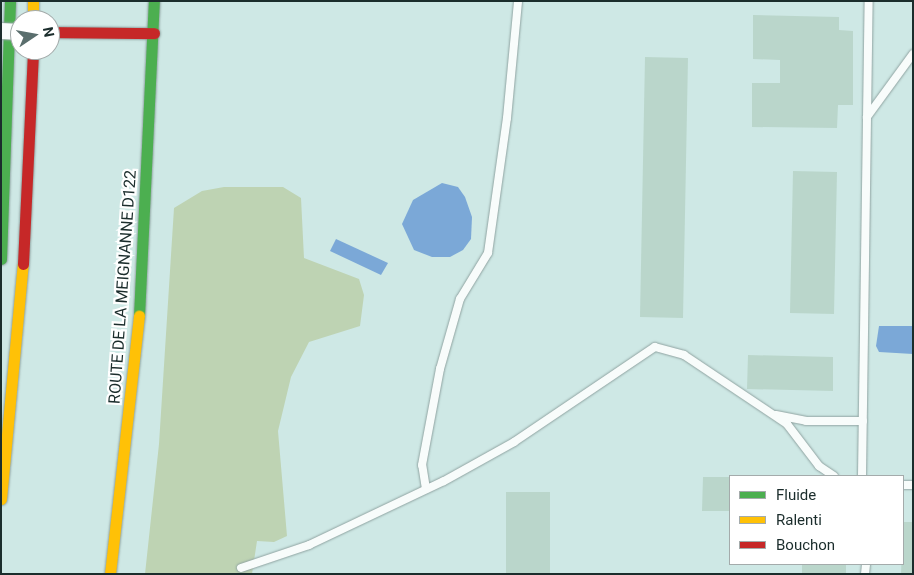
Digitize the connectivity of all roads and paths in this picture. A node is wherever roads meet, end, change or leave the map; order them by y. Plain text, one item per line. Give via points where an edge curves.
1 (10, 1) edge
2 (154, 1) edge
3 (518, 1) edge
4 (869, 1) edge
5 (60, 32) edge
6 (154, 33) junction
7 (913, 54) edge
8 (33, 60) edge
9 (867, 117) junction
10 (1, 259) edge
11 (765, 411) junction
12 (863, 421) junction
13 (832, 475) edge
14 (862, 475) edge
15 (426, 489) junction
16 (1, 499) edge
17 (241, 568) dead end
18 (110, 574) edge

1 - 10 main road
2 - 6 main road, ROUTE DE LA MEIGNANNE D122
3 - 15 lane via 507,118 488,253 460,299 440,369 422,465
4 - 9 lane
5 - 6 main road
6 - 18 main road, ROUTE DE LA MEIGNANNE D122 via 137,360
7 - 9 lane
8 - 16 main road via 22,294
9 - 12 lane
11 - 12 lane via 806,421
11 - 13 lane via 787,424 819,466
11 - 15 lane via 684,355 655,347 514,442
12 - 14 lane
15 - 17 lane via 309,545

